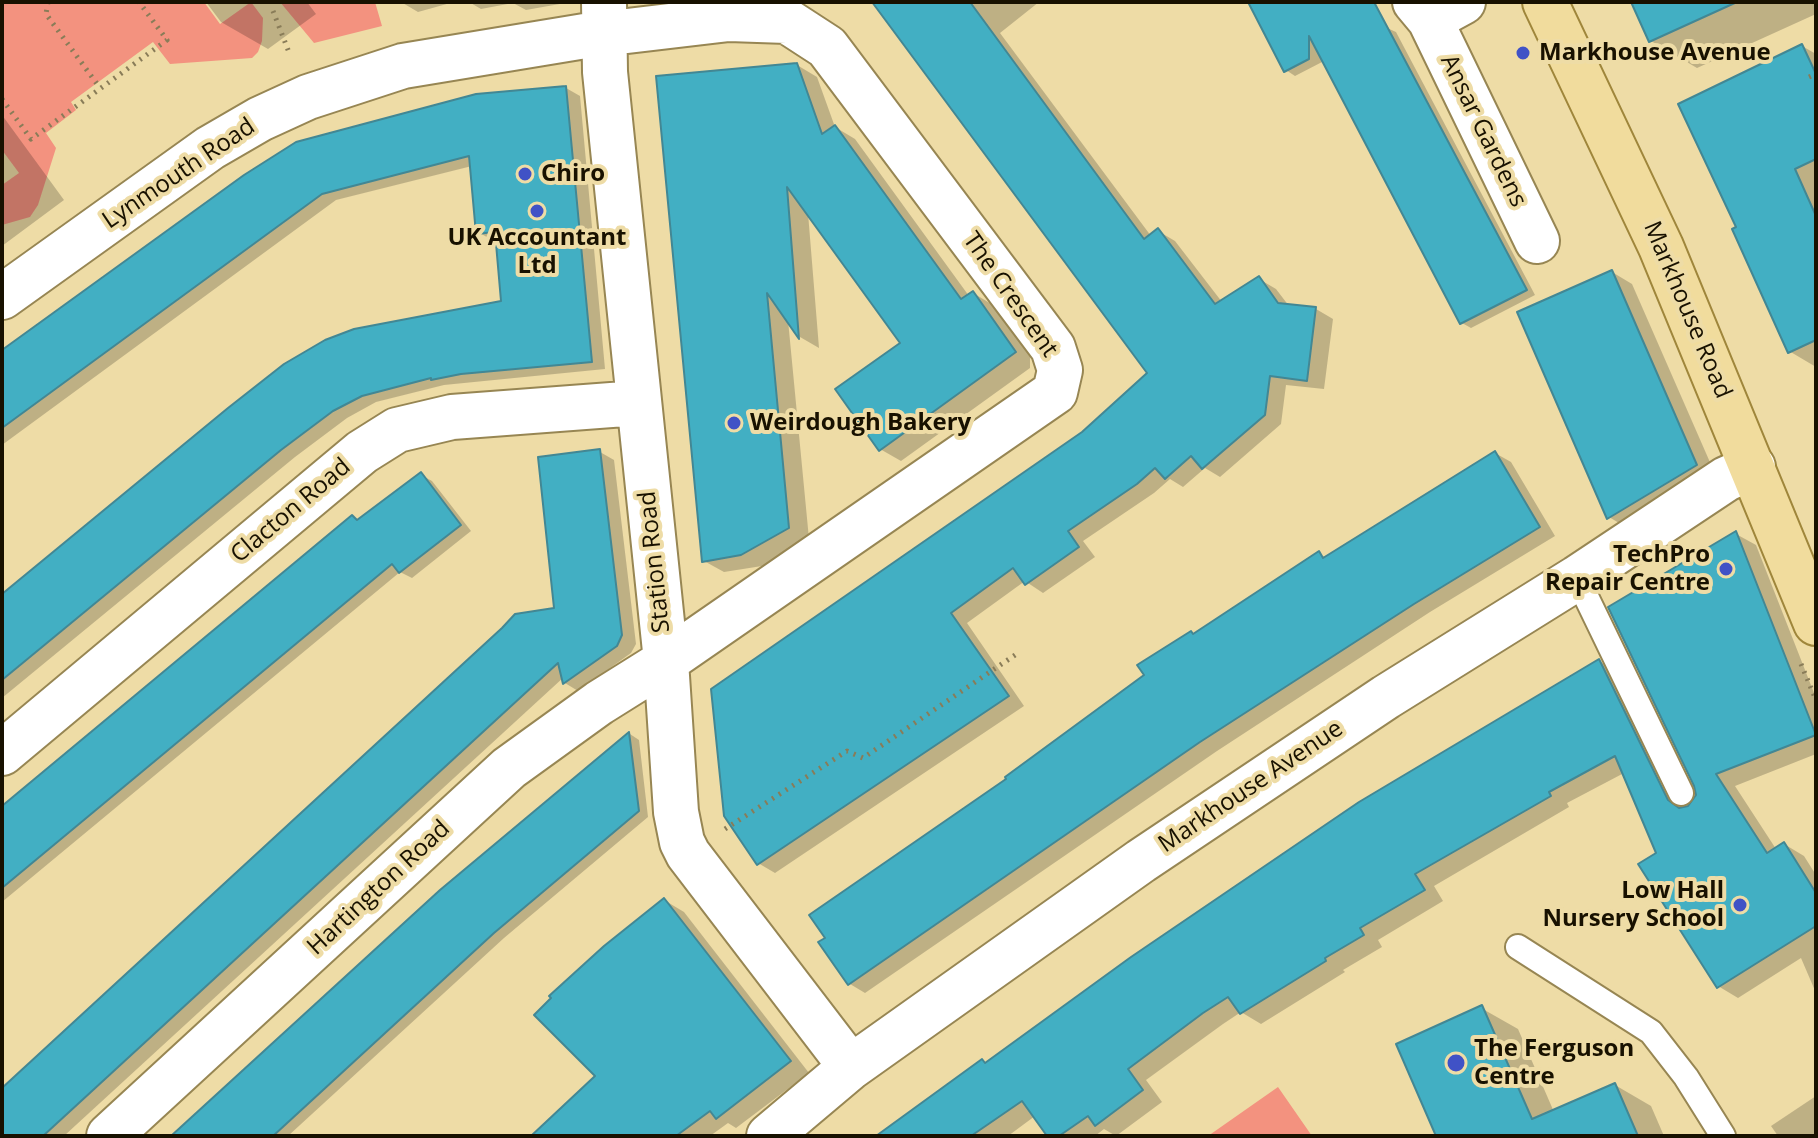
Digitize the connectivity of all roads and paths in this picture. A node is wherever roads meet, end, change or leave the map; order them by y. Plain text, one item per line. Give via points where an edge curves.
1 (48, 2) edge
2 (139, 2) edge
3 (1545, 2) edge
4 (1436, 8) edge
5 (605, 18) edge
6 (100, 88) junction
7 (2, 99) edge
8 (1537, 241) dead end
9 (2, 297) edge
10 (638, 403) junction
11 (1753, 467) junction
12 (1577, 578) junction
13 (1816, 623) edge
14 (1018, 653) dead end
15 (666, 661) junction
16 (2, 753) edge
17 (1681, 793) dead end
18 (688, 854) junction
19 (1518, 947) dead end
20 (851, 1067) junction
21 (109, 1136) edge
22 (769, 1136) edge
23 (1723, 1136) edge

1 - 6 path via 46,14
2 - 6 path via 167,40
3 - 11 main road, Markhouse Road via 1656,234
4 - 8 street, Ansar Gardens
5 - 9 street, Lynmouth Road via 403,66 260,119 210,148
5 - 10 street, Station Road via 605,72
5 - 15 street, The Crescent via 787,21 827,47 1053,348 1060,370 1055,392
6 - 7 path via 31,139
10 - 15 street, Station Road
10 - 16 street, Clacton Road via 452,417 397,430 362,452
11 - 12 street, Markhouse Avenue via 1726,479
11 - 13 main road, Markhouse Road
12 - 17 lane
12 - 20 street, Markhouse Avenue via 1386,697 1141,861
14 - 18 path via 863,758 847,751
15 - 18 street, Station Road via 676,812
15 - 21 street, Hartington Road via 509,768
18 - 20 street, Station Road
19 - 23 lane via 1651,1032
20 - 22 street, Markhouse Avenue

